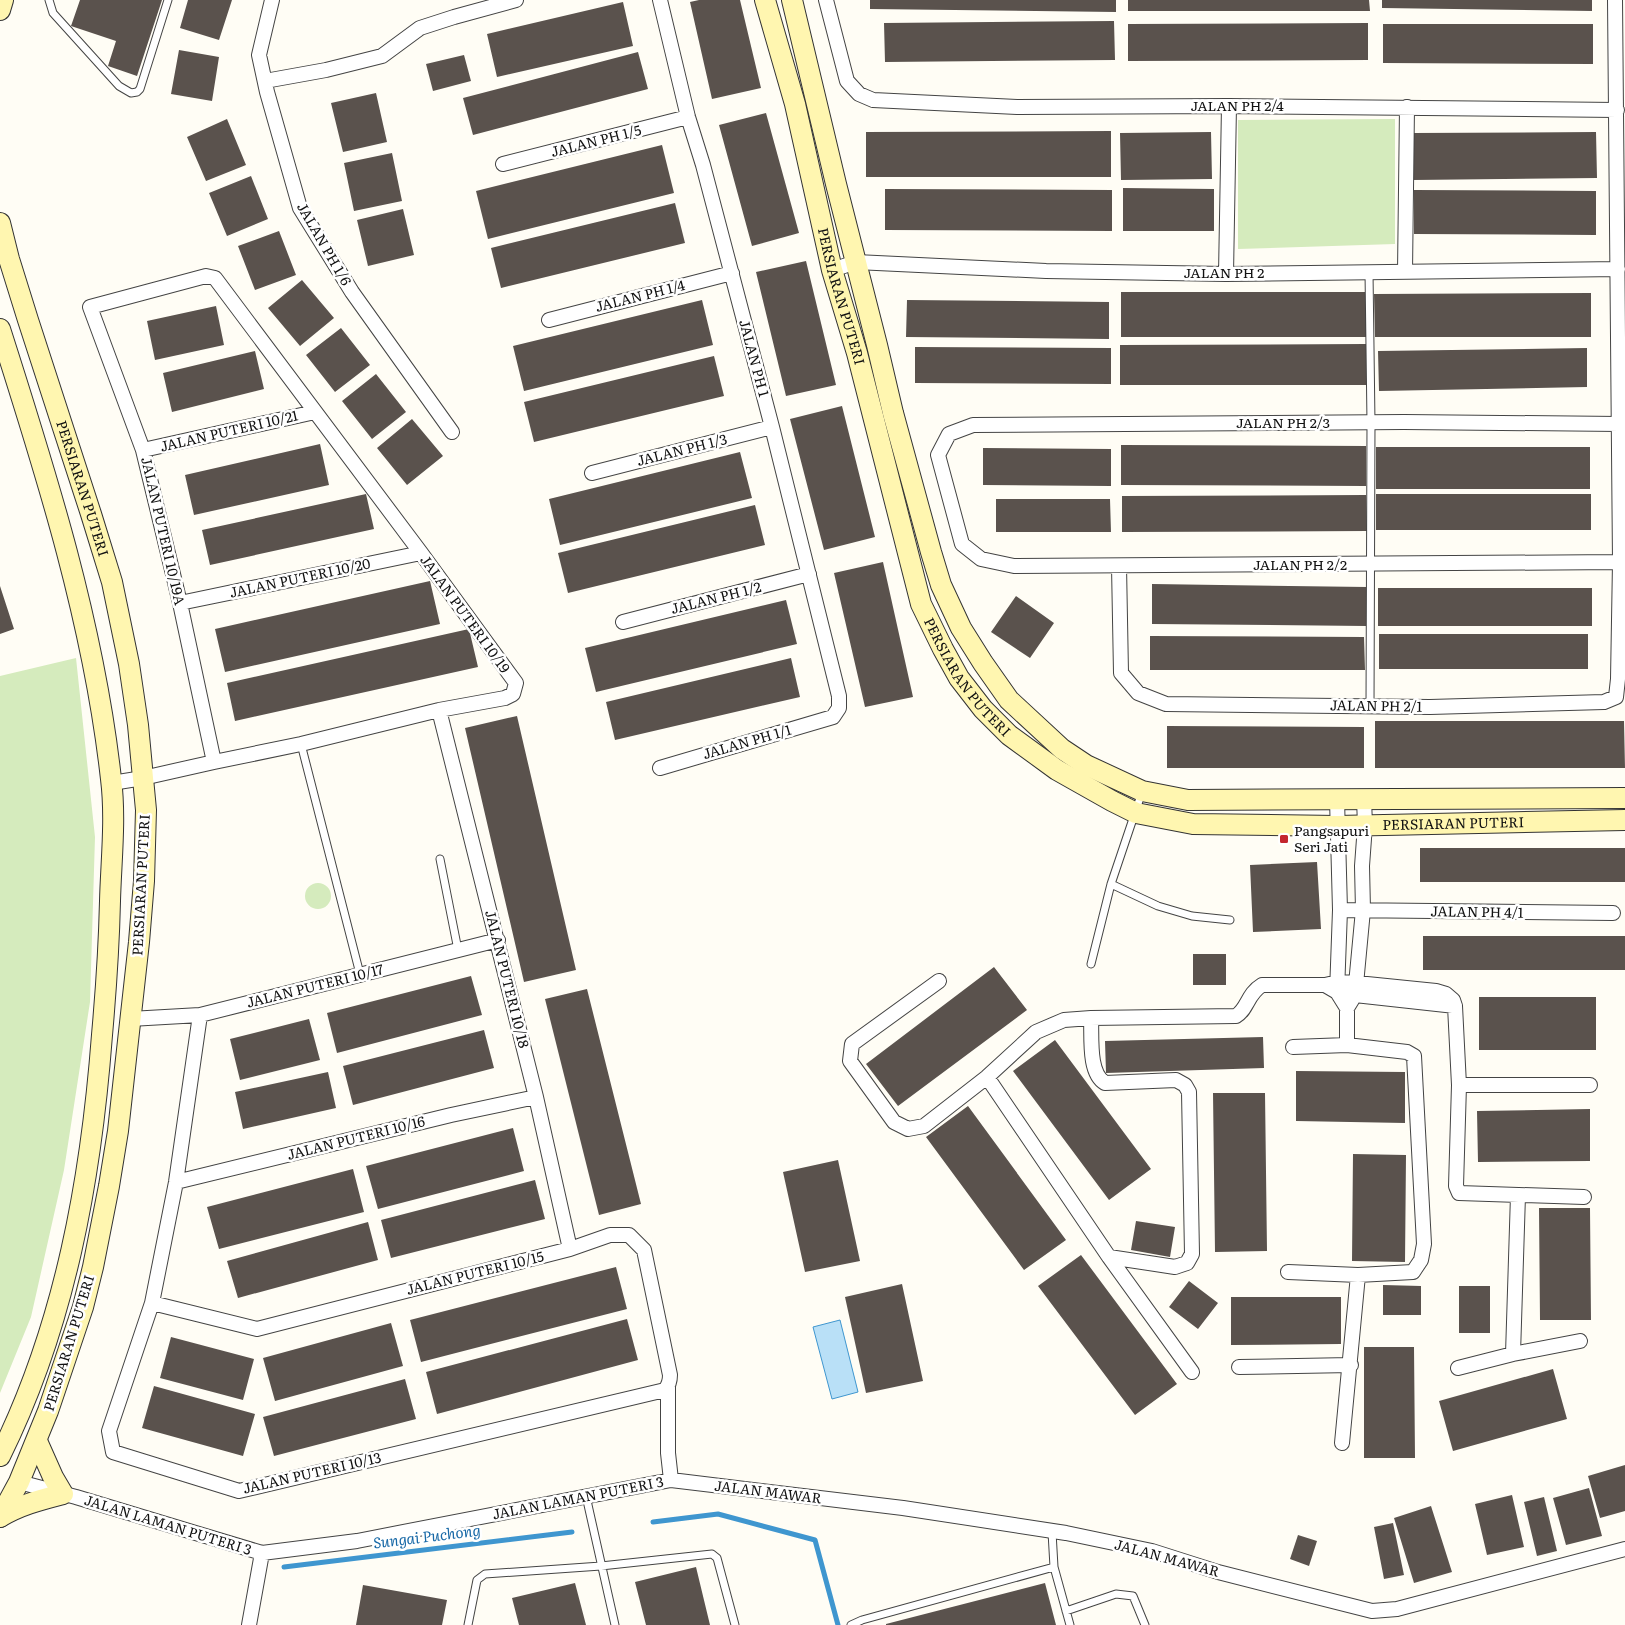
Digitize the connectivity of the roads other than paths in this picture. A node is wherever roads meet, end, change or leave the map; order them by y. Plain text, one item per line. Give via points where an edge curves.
1 (3, 0) edge
2 (49, 0) edge
3 (168, 0) edge
4 (272, 0) edge
5 (516, 0) edge
6 (660, 0) edge
7 (765, 0) edge
8 (792, 0) edge
9 (826, 0) edge
10 (1615, 0) edge
11 (0, 10) edge
12 (265, 81) junction
13 (1229, 106) junction
14 (1407, 107) junction
15 (1617, 110) junction
16 (688, 117) junction
17 (503, 164) dead end
18 (0, 222) edge
19 (856, 262) junction
20 (1618, 269) junction
21 (832, 270) junction
22 (1369, 272) junction
23 (1405, 272) junction
24 (732, 273) junction
25 (1226, 274) junction
26 (215, 278) joint
27 (548, 320) dead end
28 (0, 329) edge
29 (315, 412) junction
30 (1371, 423) junction
31 (1619, 424) junction
32 (772, 427) junction
33 (452, 432) dead end
34 (144, 450) junction
35 (592, 473) dead end
36 (421, 553) junction
37 (981, 559) joint
38 (1620, 562) junction
39 (1370, 564) junction
40 (1119, 566) junction
41 (809, 574) junction
42 (180, 603) junction
43 (623, 622) dead end
44 (1370, 706) junction
45 (439, 710) junction
46 (833, 717) joint
47 (301, 744) junction
48 (214, 762) junction
49 (660, 768) dead end
50 (143, 778) junction
51 (112, 783) junction
52 (1142, 791) junction
53 (1625, 798) edge
54 (1337, 799) junction
55 (1364, 799) junction
56 (1136, 813) junction
57 (1625, 820) edge
58 (1365, 825) junction
59 (1337, 826) junction
60 (440, 859) dead end
61 (1111, 884) junction
62 (1340, 910) junction
63 (1363, 910) junction
64 (1613, 913) dead end
65 (1230, 920) dead end
66 (498, 940) junction
67 (458, 950) junction
68 (1091, 964) dead end
69 (360, 974) junction
70 (939, 980) dead end
71 (1333, 986) junction
72 (1356, 989) junction
73 (1347, 1008) junction
74 (200, 1015) junction
75 (1091, 1018) junction
76 (130, 1020) junction
77 (1347, 1046) junction
78 (1293, 1047) dead end
79 (987, 1077) junction
80 (1459, 1085) junction
81 (1590, 1085) dead end
82 (536, 1097) junction
83 (176, 1182) junction
84 (1518, 1195) junction
85 (1584, 1197) dead end
86 (570, 1249) junction
87 (1109, 1257) junction
88 (1288, 1272) dead end
89 (1358, 1275) junction
90 (152, 1304) junction
91 (1580, 1341) dead end
92 (1513, 1354) junction
93 (1350, 1364) junction
94 (1239, 1367) dead end
95 (1458, 1368) dead end
96 (1192, 1372) dead end
97 (663, 1389) junction
98 (36, 1441) junction
99 (1342, 1443) dead end
100 (4, 1447) edge
101 (672, 1480) junction
102 (19, 1482) junction
103 (0, 1492) edge
104 (63, 1494) junction
105 (586, 1496) junction
106 (0, 1517) edge
107 (1052, 1532) junction
108 (1625, 1549) edge
109 (262, 1553) junction
110 (601, 1566) junction
111 (1054, 1567) junction
112 (1066, 1611) junction
113 (249, 1625) edge
114 (468, 1625) edge
115 (615, 1625) edge
116 (735, 1625) edge
117 (851, 1625) edge
118 (1070, 1625) edge
119 (1145, 1625) edge

1 - 11 main road
2 - 3 lane via 53,13 118,86 130,93 140,89
4 - 12 street, JALAN PH 1/6 via 260,55
5 - 12 street via 420,28 382,56
6 - 16 street, JALAN PH 1
7 - 21 main road, PERSIARAN PUTERI via 795,104
8 - 19 main road, PERSIARAN PUTERI
9 - 13 street, JALAN PH 2/4 via 847,80 859,94 873,100 1018,107
10 - 15 street
12 - 33 street, JALAN PH 1/6 via 300,208 352,292
13 - 14 street, JALAN PH 2/4
13 - 25 street
14 - 15 street, JALAN PH 2/4
14 - 23 street
15 - 20 street
16 - 17 street, JALAN PH 1/5
16 - 24 street, JALAN PH 1
18 - 50 main road, PERSIARAN PUTERI via 112,582 129,664
19 - 21 street, JALAN PH 2
19 - 25 street, JALAN PH 2 via 1046,271
19 - 52 main road, PERSIARAN PUTERI via 930,552 961,628 1009,700 1062,749
20 - 23 street, JALAN PH 2
20 - 31 street
21 - 56 main road, PERSIARAN PUTERI via 857,354 921,604 959,678 1008,735 1057,770
22 - 23 street, JALAN PH 2
22 - 25 street, JALAN PH 2
22 - 30 lane
24 - 27 street, JALAN PH 1/4
24 - 32 street, JALAN PH 1
26 - 29 street, JALAN PUTERI 10/19
26 - 34 street, JALAN PUTERI 10/19A via 206,276 90,308
28 - 51 main road, PERSIARAN PUTERI via 27,411 81,603
29 - 34 street, JALAN PUTERI 10/21
29 - 36 street, JALAN PUTERI 10/19
30 - 31 street, JALAN PH 2/3
30 - 37 street, JALAN PH 2/3 via 973,425 949,434 938,455 962,544
30 - 39 lane
31 - 38 street
32 - 35 street, JALAN PH 1/3
32 - 41 street, JALAN PH 1
34 - 42 street, JALAN PUTERI 10/19A
36 - 42 street, JALAN PUTERI 10/20
36 - 45 street, JALAN PUTERI 10/19 via 516,682 513,694 505,698
37 - 40 street, JALAN PH 2/2 via 1014,566
38 - 39 street, JALAN PH 2/2
38 - 44 street, JALAN PH 2/1 via 1616,697 1604,702
39 - 40 street, JALAN PH 2/2
39 - 44 lane
40 - 44 street, JALAN PH 2/1 via 1121,674 1138,693 1166,704
41 - 43 street, JALAN PH 1/2
41 - 46 street, JALAN PH 1 via 838,696 839,708
42 - 48 street, JALAN PUTERI 10/19A
45 - 47 street, JALAN PUTERI 10/19
45 - 66 street, JALAN PUTERI 10/18
46 - 49 street, JALAN PH 1/1
47 - 48 street, JALAN PUTERI 10/19
47 - 69 lane
48 - 50 street, JALAN PUTERI 10/19
50 - 51 street, JALAN PUTERI 10/19
50 - 76 main road, PERSIARAN PUTERI via 146,810 144,881
51 - 100 main road, PERSIARAN PUTERI via 108,978 84,1195 64,1285 38,1367
52 - 54 main road, PERSIARAN PUTERI via 1188,800
52 - 56 lane
53 - 55 main road, PERSIARAN PUTERI
54 - 55 main road, PERSIARAN PUTERI
54 - 59 street
55 - 58 street
56 - 59 main road, PERSIARAN PUTERI via 1193,824
56 - 61 lane
57 - 58 main road, PERSIARAN PUTERI
58 - 59 main road, PERSIARAN PUTERI
58 - 63 street
59 - 62 street
60 - 67 lane
61 - 65 lane via 1158,906 1192,916
61 - 68 lane
62 - 63 street, JALAN PH 4/1
62 - 71 street
63 - 64 street, JALAN PH 4/1
63 - 72 street
66 - 67 street, JALAN PUTERI 10/17
66 - 82 street, JALAN PUTERI 10/18
67 - 69 street, JALAN PUTERI 10/17
69 - 74 street, JALAN PUTERI 10/17
70 - 79 street via 852,1044 850,1061 894,1122 908,1129 924,1126
71 - 72 street
71 - 73 street
71 - 75 street via 1262,984 1236,1016
72 - 73 street
72 - 80 street via 1436,991 1453,1000
73 - 77 street
74 - 76 street, JALAN PUTERI 10/17
74 - 83 street, JALAN PUTERI 10/13
75 - 79 street via 1064,1020 1036,1032
75 - 87 street via 1093,1066 1099,1080 1105,1084 1176,1080 1185,1085 1188,1092 1192,1254 1187,1263 1175,1267
76 - 98 main road, PERSIARAN PUTERI via 118,1131 93,1267 83,1307
77 - 78 street
77 - 89 street via 1407,1052 1414,1056 1424,1244 1421,1260 1413,1272
79 - 87 street
80 - 81 street
80 - 84 street via 1456,1186 1459,1193
82 - 83 street, JALAN PUTERI 10/16
82 - 86 street, JALAN PUTERI 10/18
83 - 90 street, JALAN PUTERI 10/13
84 - 85 street
84 - 92 street
86 - 90 street, JALAN PUTERI 10/15 via 257,1328
86 - 97 street, JALAN PUTERI 10/15 via 610,1235 629,1235 644,1250 670,1375
87 - 96 street
88 - 89 street
89 - 93 street
90 - 97 street, JALAN PUTERI 10/13 via 110,1431 113,1452 239,1491
91 - 92 street
92 - 95 street
93 - 94 street
93 - 99 street
97 - 101 street, JALAN PUTERI 10/15
98 - 102 main road, PERSIARAN PUTERI
98 - 104 main road
100 - 102 main road
101 - 105 street, JALAN LAMAN PUTERI 3
101 - 107 street, JALAN MAWAR via 903,1508
102 - 103 main road
102 - 104 street, JALAN LAMAN PUTERI 3
102 - 106 main road, PERSIARAN PUTERI
104 - 106 main road via 34,1501
104 - 109 street, JALAN LAMAN PUTERI 3
105 - 109 street, JALAN LAMAN PUTERI 3 via 357,1542
105 - 110 lane
107 - 108 street, JALAN MAWAR via 1152,1551 1218,1572 1372,1610 1397,1609
107 - 111 lane
109 - 113 street
110 - 114 lane via 485,1574 477,1580
110 - 115 lane
110 - 116 lane via 712,1554 718,1558
111 - 112 lane
111 - 117 lane
112 - 118 lane
112 - 119 lane via 1116,1594 1134,1596

